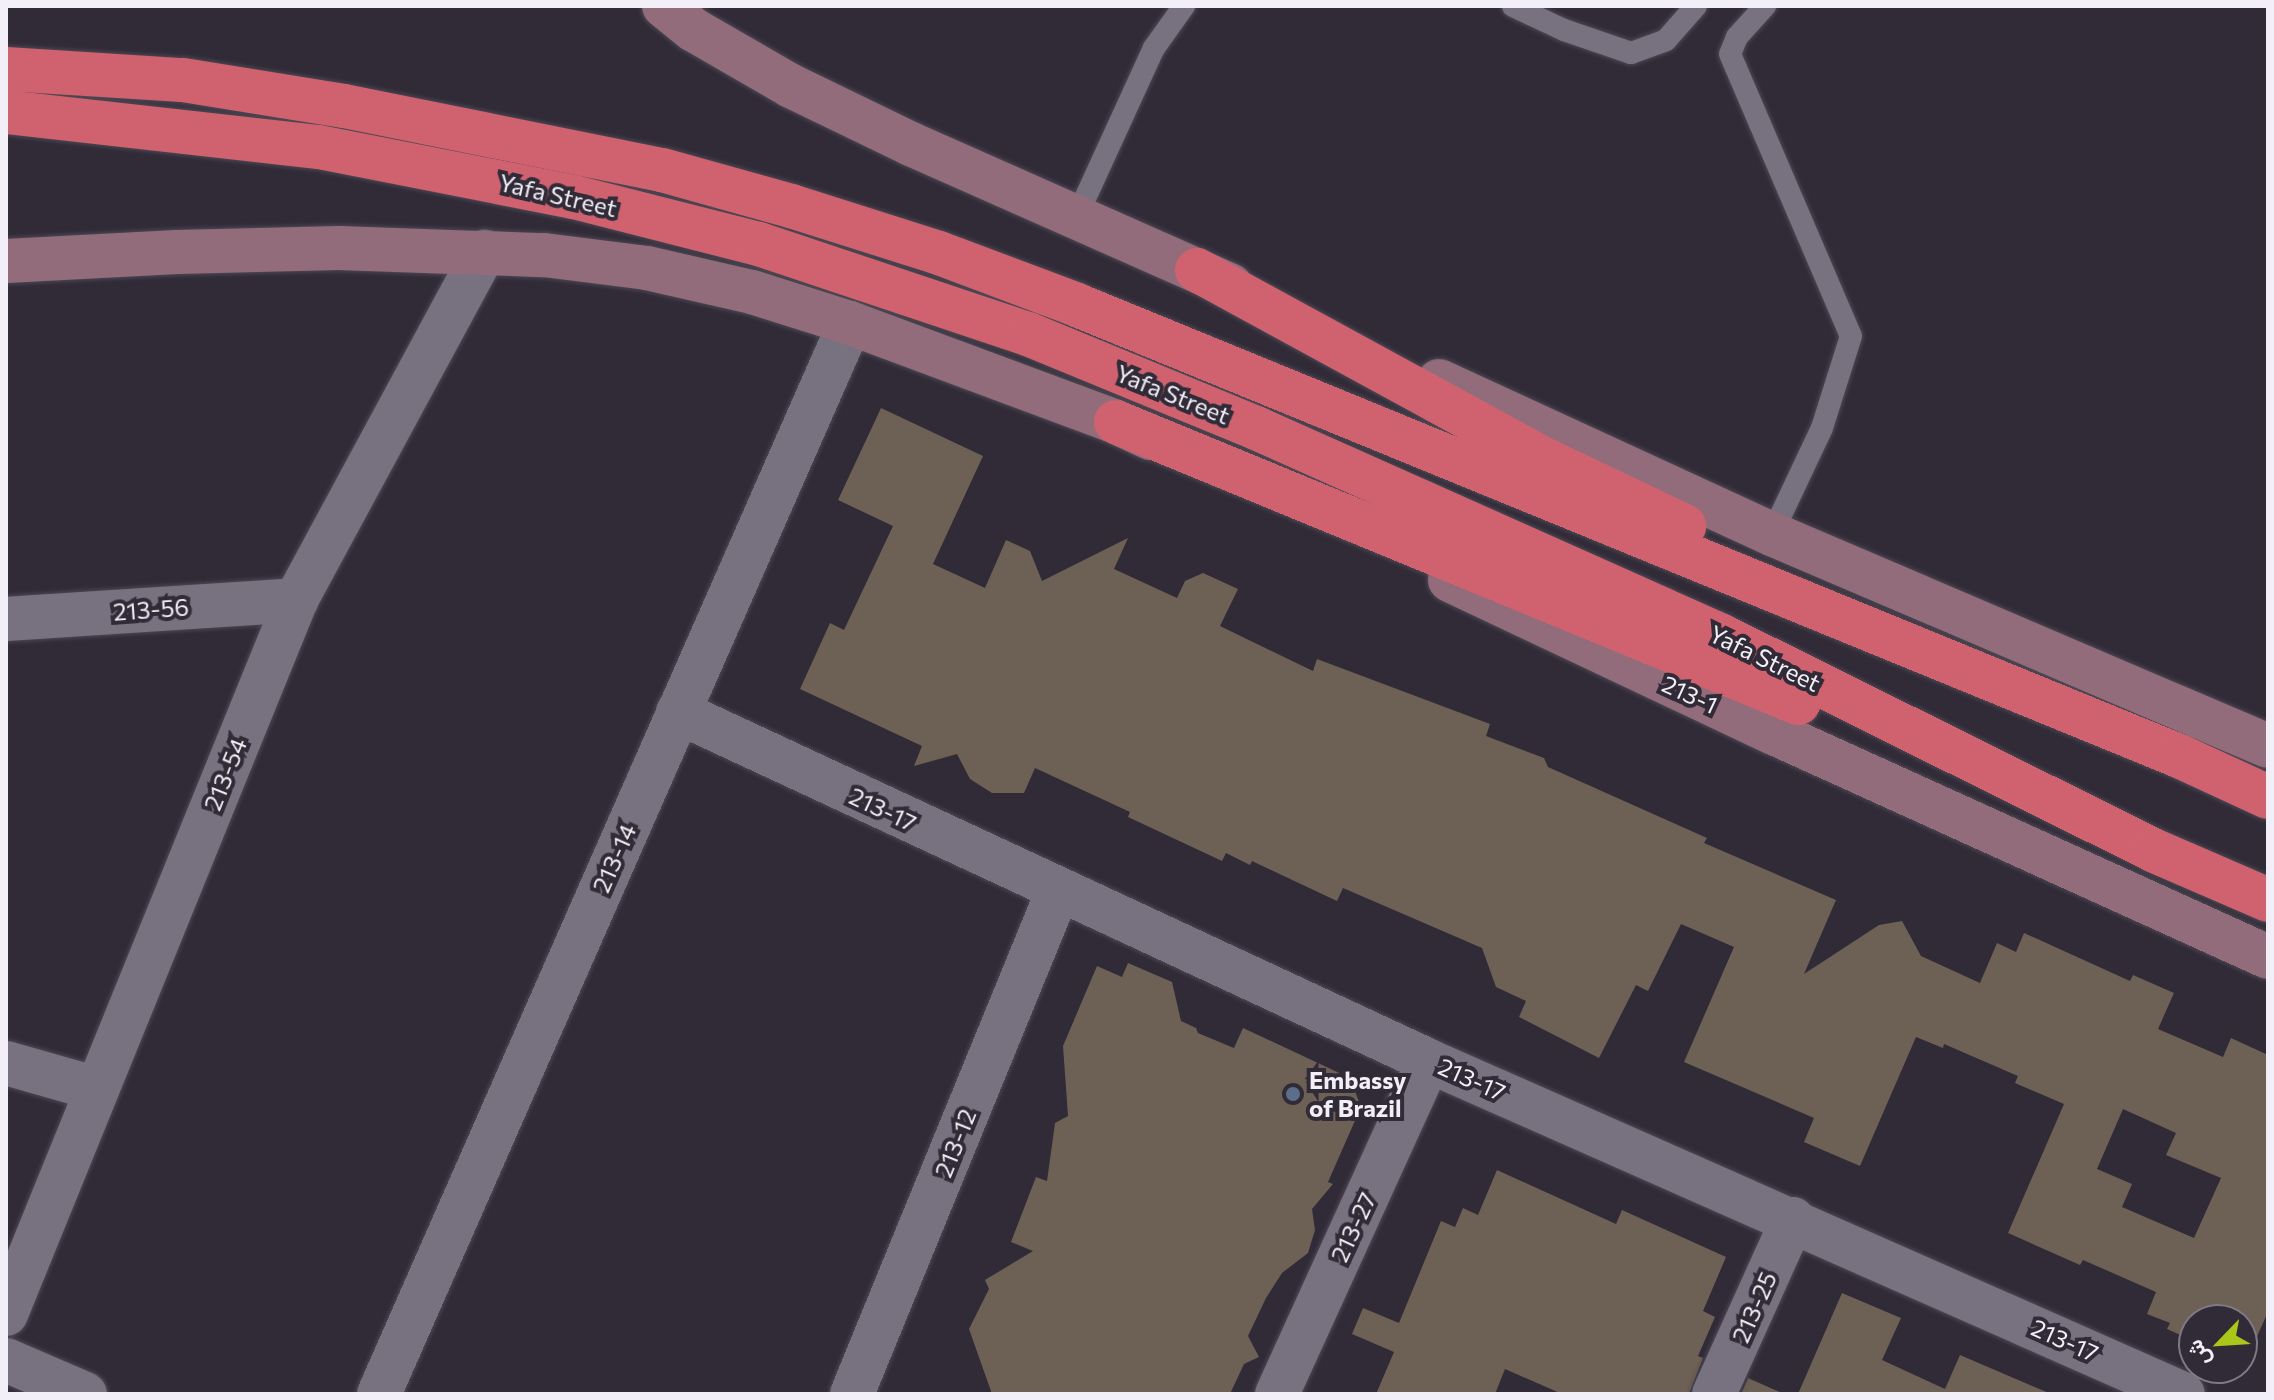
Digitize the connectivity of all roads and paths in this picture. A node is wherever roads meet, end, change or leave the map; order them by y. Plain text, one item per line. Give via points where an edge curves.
1 (664, 6) edge
2 (1184, 6) edge
3 (1513, 6) edge
4 (1696, 6) edge
5 (1765, 6) edge
6 (6, 69) edge
7 (6, 112) edge
8 (1077, 216) junction
9 (484, 252) junction
10 (6, 261) edge
11 (1197, 270) junction
12 (850, 323) junction
13 (1116, 422) junction
14 (1772, 534) junction
15 (296, 600) junction
16 (6, 619) edge
17 (678, 712) junction
18 (2268, 746) edge
19 (2179, 756) junction
20 (2268, 797) edge
21 (2155, 851) junction
22 (1058, 891) junction
23 (2268, 900) edge
24 (2268, 957) edge
25 (1429, 1061) junction
26 (6, 1063) edge
27 (97, 1089) junction
28 (1793, 1219) junction
29 (6, 1314) edge
30 (6, 1360) edge
31 (2164, 1390) edge
32 (85, 1394) edge
33 (379, 1394) edge
34 (852, 1394) edge
35 (1277, 1394) edge
36 (1714, 1394) edge

1 - 8 main road via 694,30 791,86
2 - 8 lane via 1154,48
3 - 4 lane via 1631,53 1666,40
5 - 14 lane via 1737,37 1730,54 1851,336 1822,428
6 - 19 highway, Yafa Street via 183,80 344,106 662,170 791,206 1077,305
7 - 21 highway, Yafa Street via 319,147 574,197 759,244 1028,334 1256,428 1708,629
8 - 11 main road
9 - 10 main road, 213-1 via 339,248
9 - 12 main road, 213-1 via 647,268 752,292
9 - 15 street, 213-54
11 - 14 main road
11 - 19 highway via 1548,461 1810,591
12 - 13 main road, 213-1
12 - 17 street, 213-14
13 - 21 highway
13 - 24 main road, 213-1 via 1774,733
14 - 18 main road
15 - 16 street, 213-56
15 - 27 street, 213-54
17 - 22 street, 213-17
17 - 33 street, 213-14
19 - 20 highway, Yafa Street
21 - 23 highway, Yafa Street
22 - 25 street, 213-17
22 - 34 street, 213-12
25 - 28 street, 213-17
25 - 35 street, 213-27
26 - 27 street
27 - 29 street, 213-54
28 - 31 street, 213-17
28 - 36 street, 213-25
30 - 32 street

